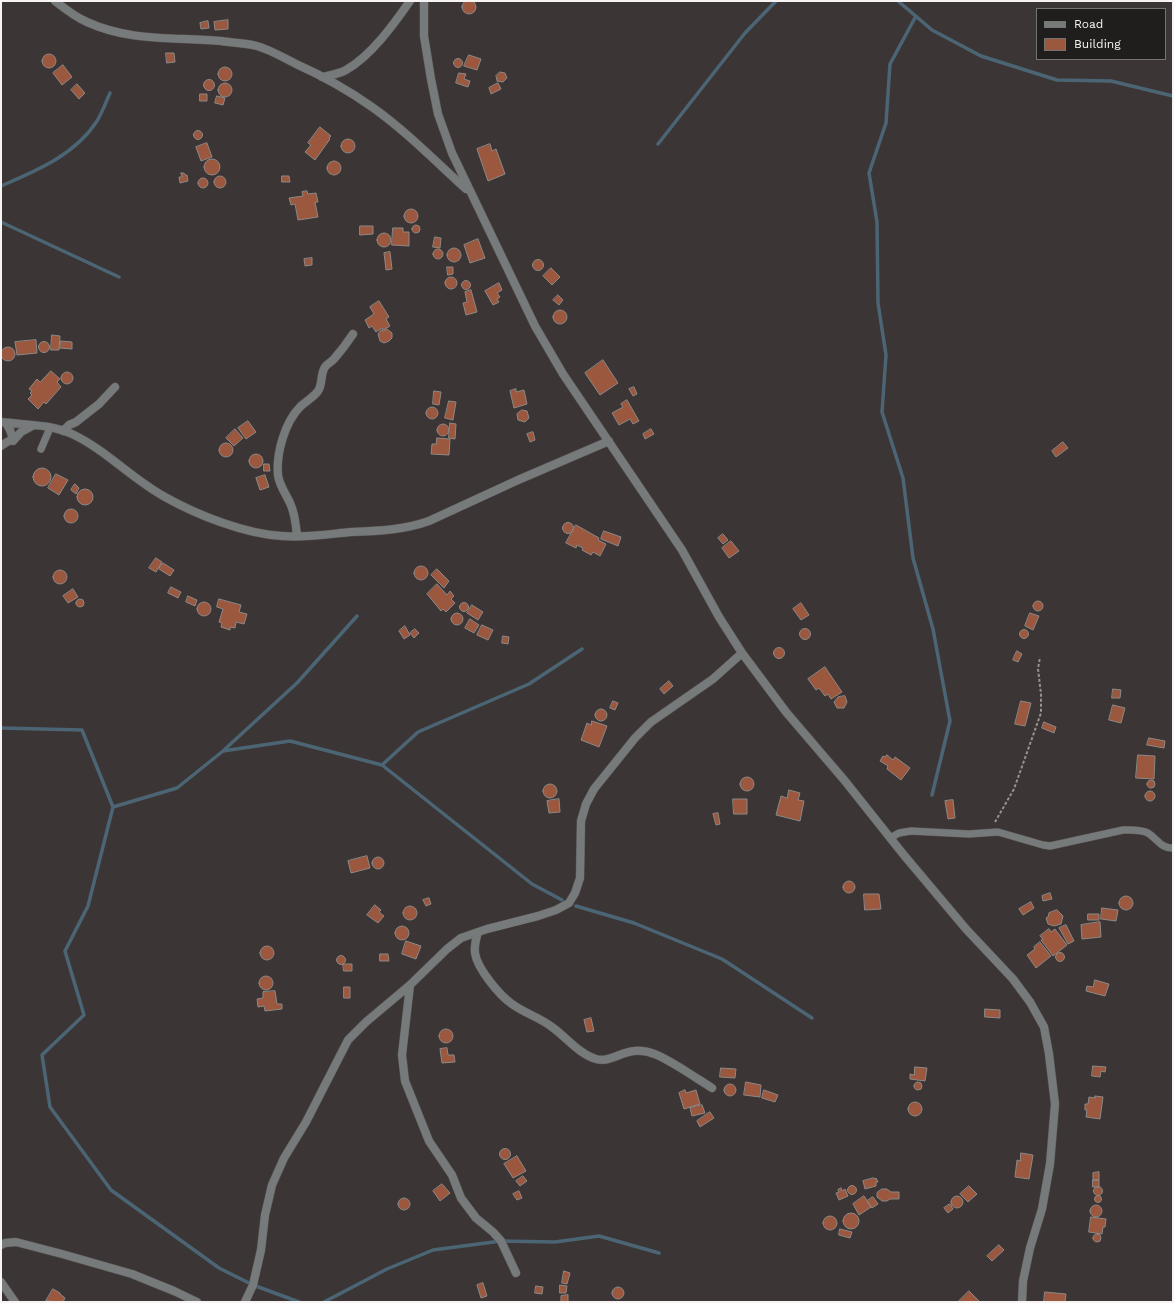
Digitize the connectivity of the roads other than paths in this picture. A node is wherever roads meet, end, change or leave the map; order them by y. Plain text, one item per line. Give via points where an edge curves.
1 (54, 1) edge
2 (410, 1) edge
3 (424, 1) edge
4 (322, 76) junction
5 (470, 192) junction
6 (353, 334) dead end
7 (115, 387) dead end
8 (3, 422) edge
9 (32, 426) junction
10 (50, 428) junction
11 (63, 431) junction
12 (13, 439) junction
13 (609, 442) junction
14 (1, 446) edge
15 (41, 449) dead end
16 (298, 536) junction
17 (742, 653) junction
18 (890, 838) junction
19 (1173, 848) edge
20 (478, 932) junction
21 (410, 986) junction
22 (712, 1088) dead end
23 (2, 1243) edge
24 (516, 1273) dead end
25 (1, 1282) edge
26 (15, 1302) edge
27 (197, 1302) edge
28 (245, 1302) edge
29 (1022, 1302) edge

1 - 4 street via 69,12 106,30 154,38 198,39 259,47
2 - 4 street via 359,61 341,72
3 - 5 street via 424,36 438,114
4 - 5 street via 373,108
5 - 13 street via 535,326 563,374
6 - 16 street via 325,367 318,392 291,417 282,442 278,476 294,513
7 - 11 street via 99,404
8 - 9 street
8 - 12 street
9 - 10 street
9 - 12 street
10 - 11 street
10 - 15 lane
11 - 16 street via 98,449 164,497 203,516 264,533
12 - 14 street
13 - 16 street via 414,526 394,530
13 - 17 street via 682,550
17 - 18 street via 786,712
17 - 20 street via 713,679 651,722 634,738 594,789 581,821 580,878 569,903 538,916
18 - 19 lane via 911,831 969,834 998,832 1050,846 1123,830 1134,830 1148,833 1161,844
18 - 29 street via 966,929 1013,979 1044,1027 1054,1084 1050,1164 1042,1209 1023,1281
20 - 21 street via 461,938 446,949
20 - 22 street via 476,959 504,998 551,1026 585,1054 598,1060 632,1051 652,1053 668,1060
21 - 24 street via 402,1055 407,1086 429,1141 452,1175 461,1198 476,1218 501,1241
21 - 28 street via 348,1040 306,1122 284,1158 272,1185 253,1285
23 - 27 street via 16,1242 132,1274
25 - 26 street

